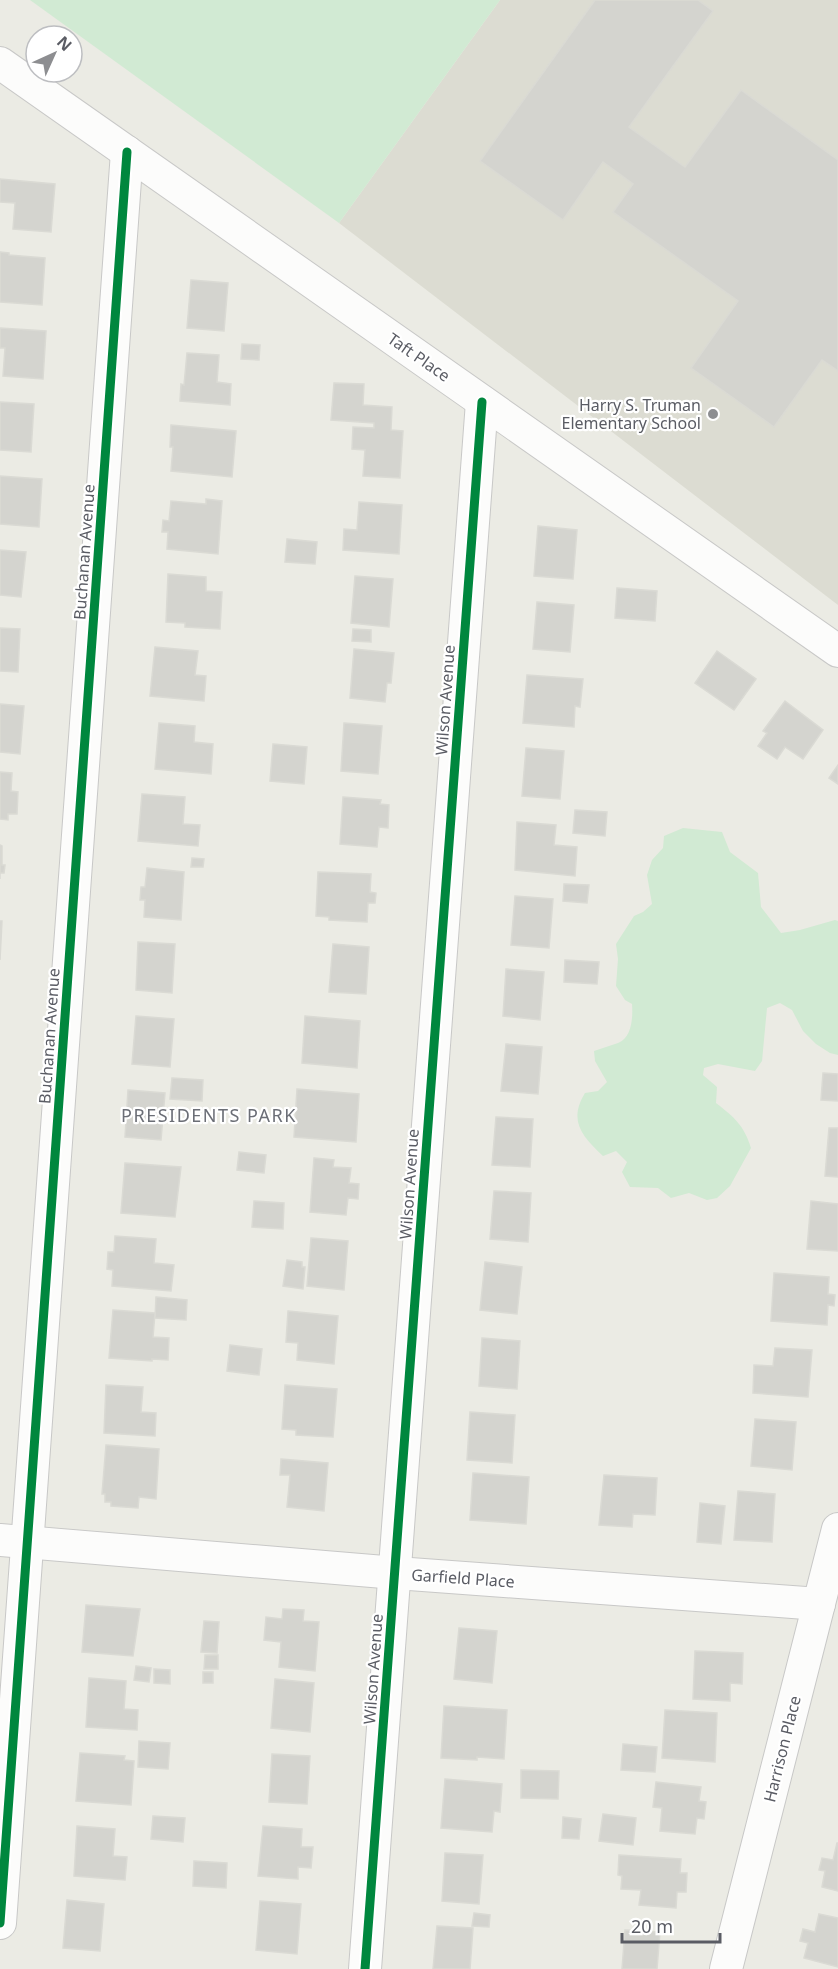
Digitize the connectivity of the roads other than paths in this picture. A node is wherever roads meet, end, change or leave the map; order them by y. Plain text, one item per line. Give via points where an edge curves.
1 (0, 63) edge
2 (127, 152) junction
3 (482, 402) junction
4 (838, 651) edge
5 (838, 1529) edge
6 (14, 1542) edge
7 (396, 1573) junction
8 (824, 1615) edge
9 (0, 1923) edge
10 (365, 1969) edge
11 (726, 1969) edge

1 - 2 street, Taft Place
2 - 3 street, Taft Place
2 - 6 street, Buchanan Avenue
3 - 4 street, Taft Place
3 - 7 street, Wilson Avenue
5 - 8 street, Harrison Place
6 - 7 street, Garfield Place
6 - 9 street, Buchanan Avenue
7 - 8 street, Garfield Place
7 - 10 street, Wilson Avenue
8 - 11 street, Harrison Place

